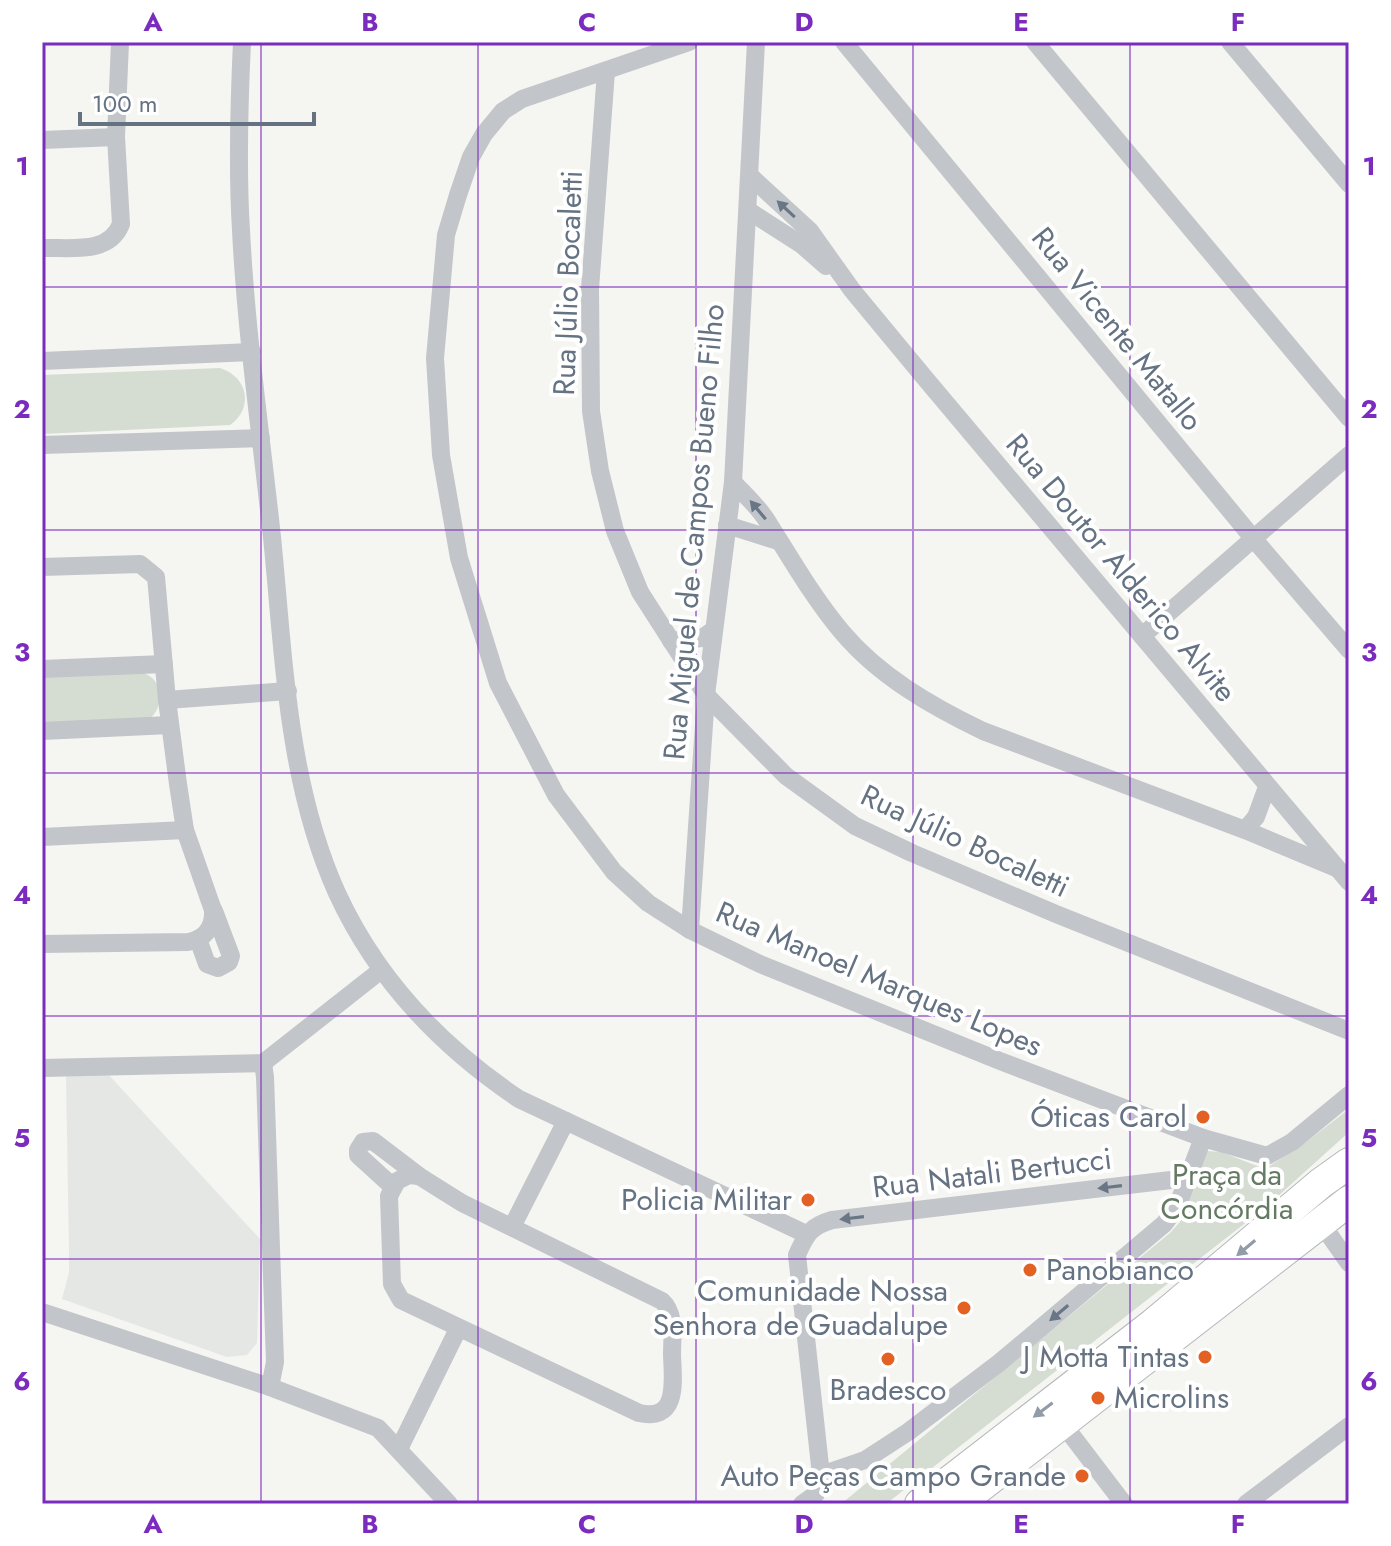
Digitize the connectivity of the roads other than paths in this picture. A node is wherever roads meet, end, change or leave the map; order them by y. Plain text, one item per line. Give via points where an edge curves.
1 (120, 42) edge
2 (242, 42) edge
3 (689, 42) edge
4 (756, 42) edge
5 (844, 42) edge
6 (1035, 42) edge
7 (1230, 42) edge
8 (606, 71) junction
9 (116, 137) junction
10 (42, 140) edge
11 (750, 176) junction
12 (1349, 184) edge
13 (749, 211) junction
14 (42, 248) edge
15 (852, 290) junction
16 (252, 352) junction
17 (42, 361) edge
18 (1349, 418) edge
19 (261, 438) junction
20 (42, 445) edge
21 (1349, 455) edge
22 (733, 482) junction
23 (727, 525) junction
24 (1252, 537) junction
25 (778, 541) junction
26 (42, 567) edge
27 (712, 631) junction
28 (1142, 636) junction
29 (671, 641) junction
30 (1349, 650) edge
31 (164, 664) junction
32 (42, 669) edge
33 (288, 691) junction
34 (706, 695) junction
35 (167, 700) junction
36 (170, 725) junction
37 (42, 731) edge
38 (1267, 787) junction
39 (185, 830) junction
40 (1245, 830) junction
41 (42, 837) edge
42 (1344, 876) edge
43 (213, 910) junction
44 (690, 930) junction
45 (198, 939) junction
46 (42, 944) edge
47 (380, 971) junction
48 (1349, 1031) edge
49 (263, 1063) junction
50 (42, 1068) edge
51 (1349, 1095) edge
52 (566, 1121) junction
53 (1203, 1138) junction
54 (1349, 1163) edge
55 (419, 1176) junction
56 (1188, 1178) junction
57 (1321, 1183) junction
58 (392, 1186) junction
59 (1349, 1201) edge
60 (1321, 1223) junction
61 (512, 1227) junction
62 (806, 1234) junction
63 (1349, 1263) edge
64 (42, 1312) edge
65 (458, 1329) junction
66 (270, 1387) junction
67 (1063, 1424) junction
68 (1349, 1426) edge
69 (399, 1449) junction
70 (821, 1475) junction
71 (449, 1504) edge
72 (802, 1504) edge
73 (920, 1504) edge
74 (958, 1504) edge
75 (1124, 1504) edge
76 (1246, 1504) edge

1 - 9 street
2 - 16 street via 241,230
3 - 8 street
4 - 11 street, Rua Miguel de Campos Bueno Filho
5 - 24 street, Rua Vicente Matallo
6 - 18 street
7 - 12 street
8 - 29 street, Rua Júlio Bocaletti via 590,289 591,411 615,531 640,592
8 - 44 street, Rua Manoel Marques Lopes via 522,99 503,111 471,157 446,235 435,358 441,455 459,558 498,683 556,795 614,872 648,903
9 - 10 street
9 - 14 street via 121,224 115,236 101,246
11 - 13 street, Rua Miguel de Campos Bueno Filho
15 -> 11 street, Rua Doutor Alderico Alvite via 810,231
13 - 15 street, Rua Doutor Alderico Alvite via 802,245
13 - 22 street, Rua Miguel de Campos Bueno Filho
15 - 28 street, Rua Doutor Alderico Alvite
16 - 17 street
16 - 19 street
19 - 20 street
19 - 33 street
21 - 24 street
22 - 23 street, Rua Miguel de Campos Bueno Filho
25 -> 22 street
23 - 25 street
23 - 27 street, Rua Miguel de Campos Bueno Filho
24 - 28 street
24 - 30 street, Rua Vicente Matallo
25 - 40 street via 853,645 943,711
26 - 31 street via 147,567 159,582
27 - 29 street via 702,638
27 - 34 street, Rua Miguel de Campos Bueno Filho
28 - 38 street, Rua Doutor Alderico Alvite
29 - 34 street, Rua Júlio Bocaletti
31 - 32 street
31 - 35 street
33 - 35 street
33 - 47 street via 296,758 313,829 336,892
34 - 44 street, Rua Miguel de Campos Bueno Filho
34 - 48 street, Rua Júlio Bocaletti via 786,776 855,826 1056,914
35 - 36 street
36 - 37 street
36 - 39 street
38 - 40 street
38 - 42 street, Rua Doutor Alderico Alvite
39 - 41 street
39 - 43 street
40 - 42 street
43 - 45 street via 212,925
43 - 45 street via 229,962 218,968 207,964
44 - 53 street, Rua Manoel Marques Lopes via 760,964
45 - 46 street
47 - 49 street
47 - 52 street via 415,1013 475,1068 519,1099
49 - 50 street
49 - 66 street via 275,1362
51 - 53 street, Rua Manoel Marques Lopes via 1267,1156
52 - 61 street
52 - 62 street
53 - 56 street
54 - 57 main road
55 - 58 street via 402,1177
55 - 58 street via 373,1141 363,1142 358,1155
55 - 61 street
56 -> 62 street, Rua Natali Bertucci via 832,1220 816,1224
56 -> 70 street via 1164,1224 999,1363 865,1460
57 - 60 main road via 1315,1200
57 -> 73 main road via 1153,1324
58 - 65 street via 394,1291 405,1304
59 - 60 main road
60 - 63 street
60 - 67 main road
61 - 65 street via 666,1305 671,1316 672,1398 657,1412 639,1413
62 - 70 street via 797,1255
64 - 66 street
65 - 69 street
66 - 69 street via 378,1428
67 - 74 main road
67 - 75 street
68 - 76 street
69 - 71 street
70 - 72 street via 816,1494

